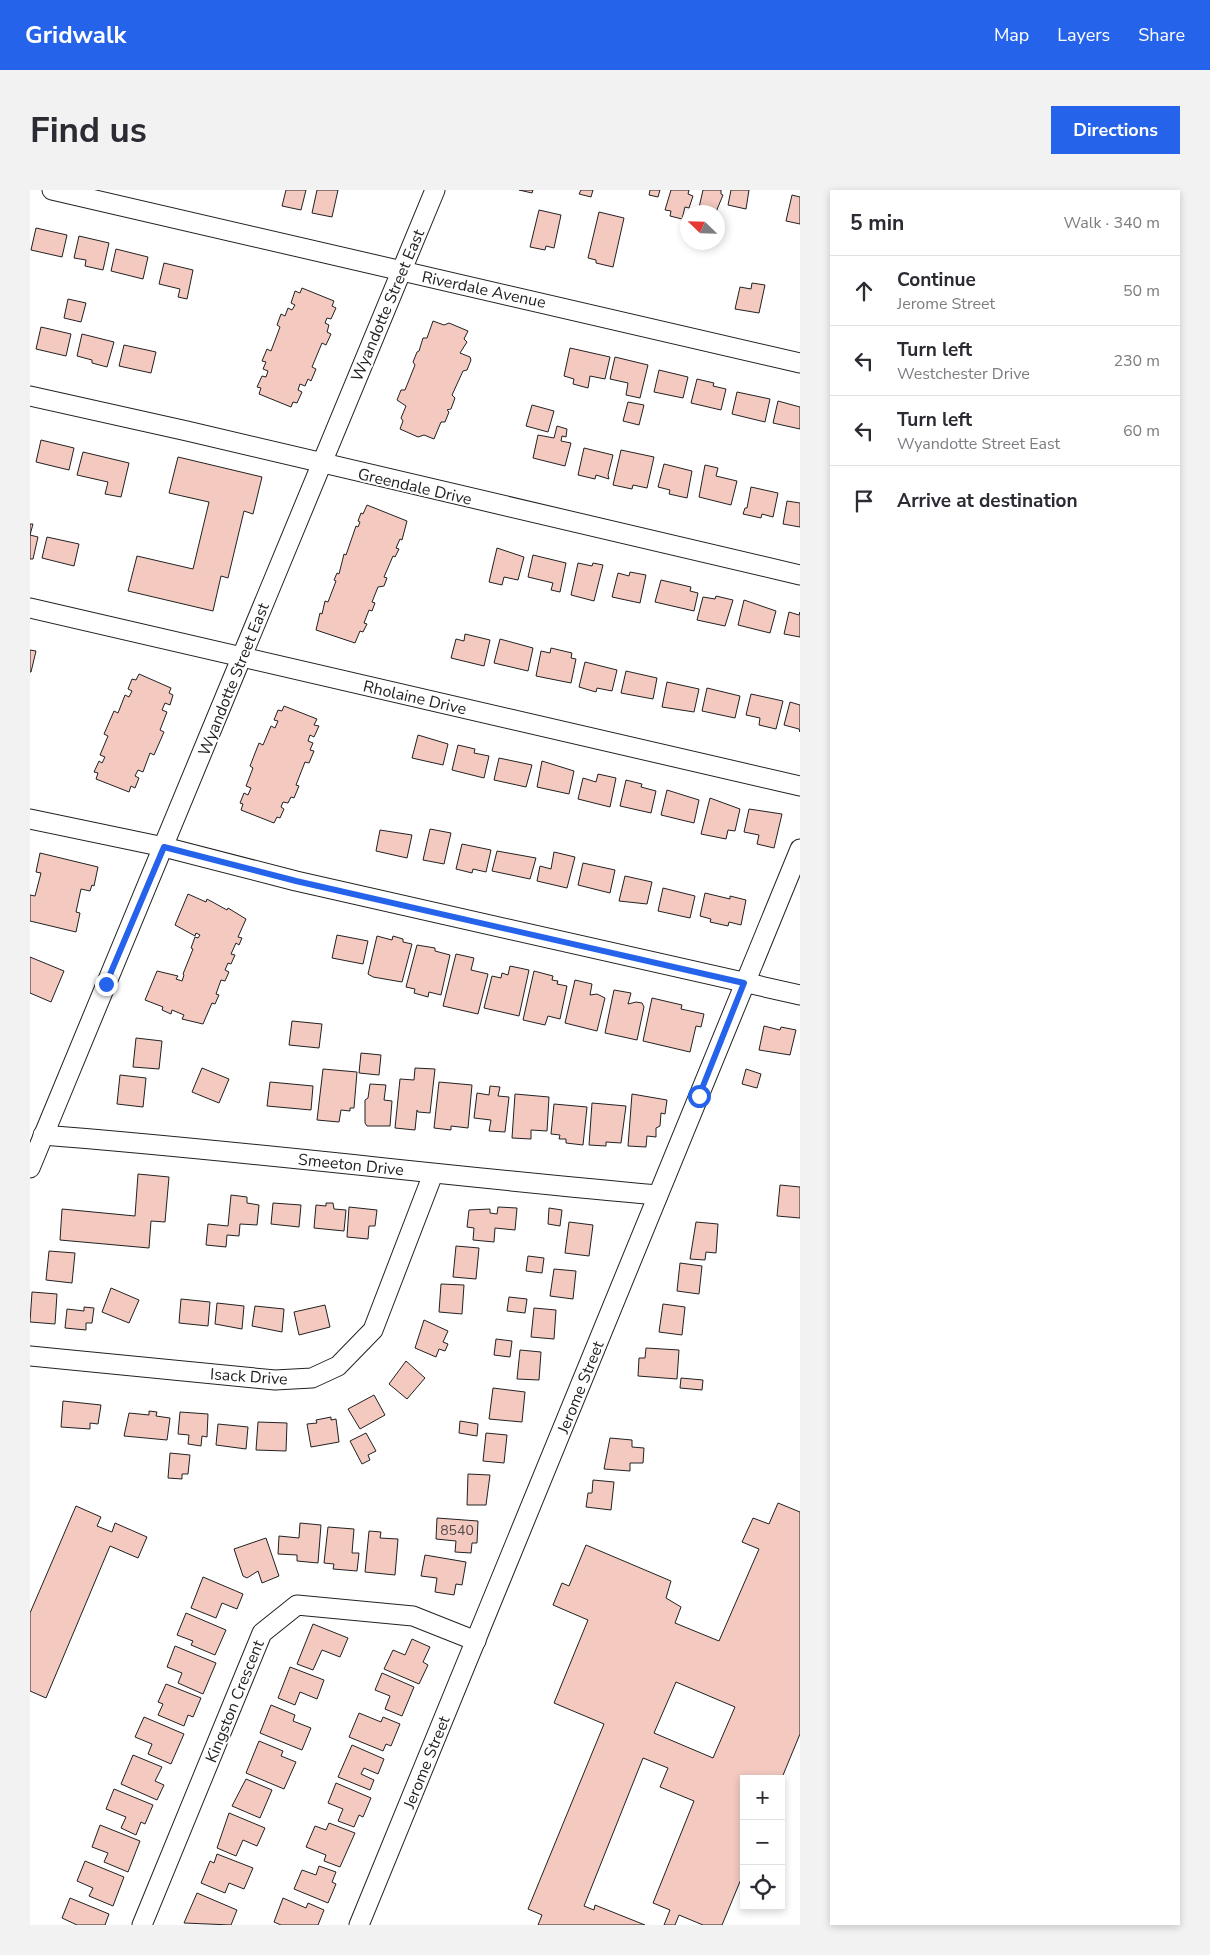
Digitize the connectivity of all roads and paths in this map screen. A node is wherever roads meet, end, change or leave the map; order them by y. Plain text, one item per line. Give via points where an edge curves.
1 (52, 190) edge
2 (435, 190) edge
3 (401, 271) junction
4 (800, 362) edge
5 (30, 396) edge
6 (321, 463) junction
7 (800, 575) edge
8 (30, 608) edge
9 (241, 657) junction
10 (800, 786) edge
11 (30, 819) edge
12 (164, 847) junction
13 (800, 849) edge
14 (744, 983) junction
15 (800, 995) edge
16 (43, 1135) junction
17 (30, 1168) edge
18 (433, 1174) junction
19 (658, 1195) junction
20 (30, 1356) edge
21 (476, 1641) junction
22 (142, 1925) edge
23 (359, 1925) edge

1 - 3 street, Riverdale Avenue
2 - 3 street, Wyandotte Street East
3 - 4 street, Riverdale Avenue
3 - 6 street, Wyandotte Street East
5 - 6 street, Greendale Drive
6 - 7 street, Greendale Drive
6 - 9 street, Wyandotte Street East
8 - 9 street, Rholaine Drive
9 - 10 street, Rholaine Drive
9 - 12 street, Wyandotte Street East
11 - 12 street
12 - 14 street via 296,881
12 - 16 street, Wyandotte Street East
13 - 14 street, Jerome Street
14 - 15 street
14 - 19 street, Jerome Street
16 - 17 street, Wyandotte Street East
16 - 18 street, Smeeton Drive via 199,1147
18 - 19 street, Smeeton Drive
18 - 20 street, Isack Drive via 373,1330 338,1366 312,1378 275,1380
19 - 21 street, Jerome Street
21 - 22 street, Kingston Crescent via 413,1616 297,1605 262,1633
21 - 23 street, Jerome Street

